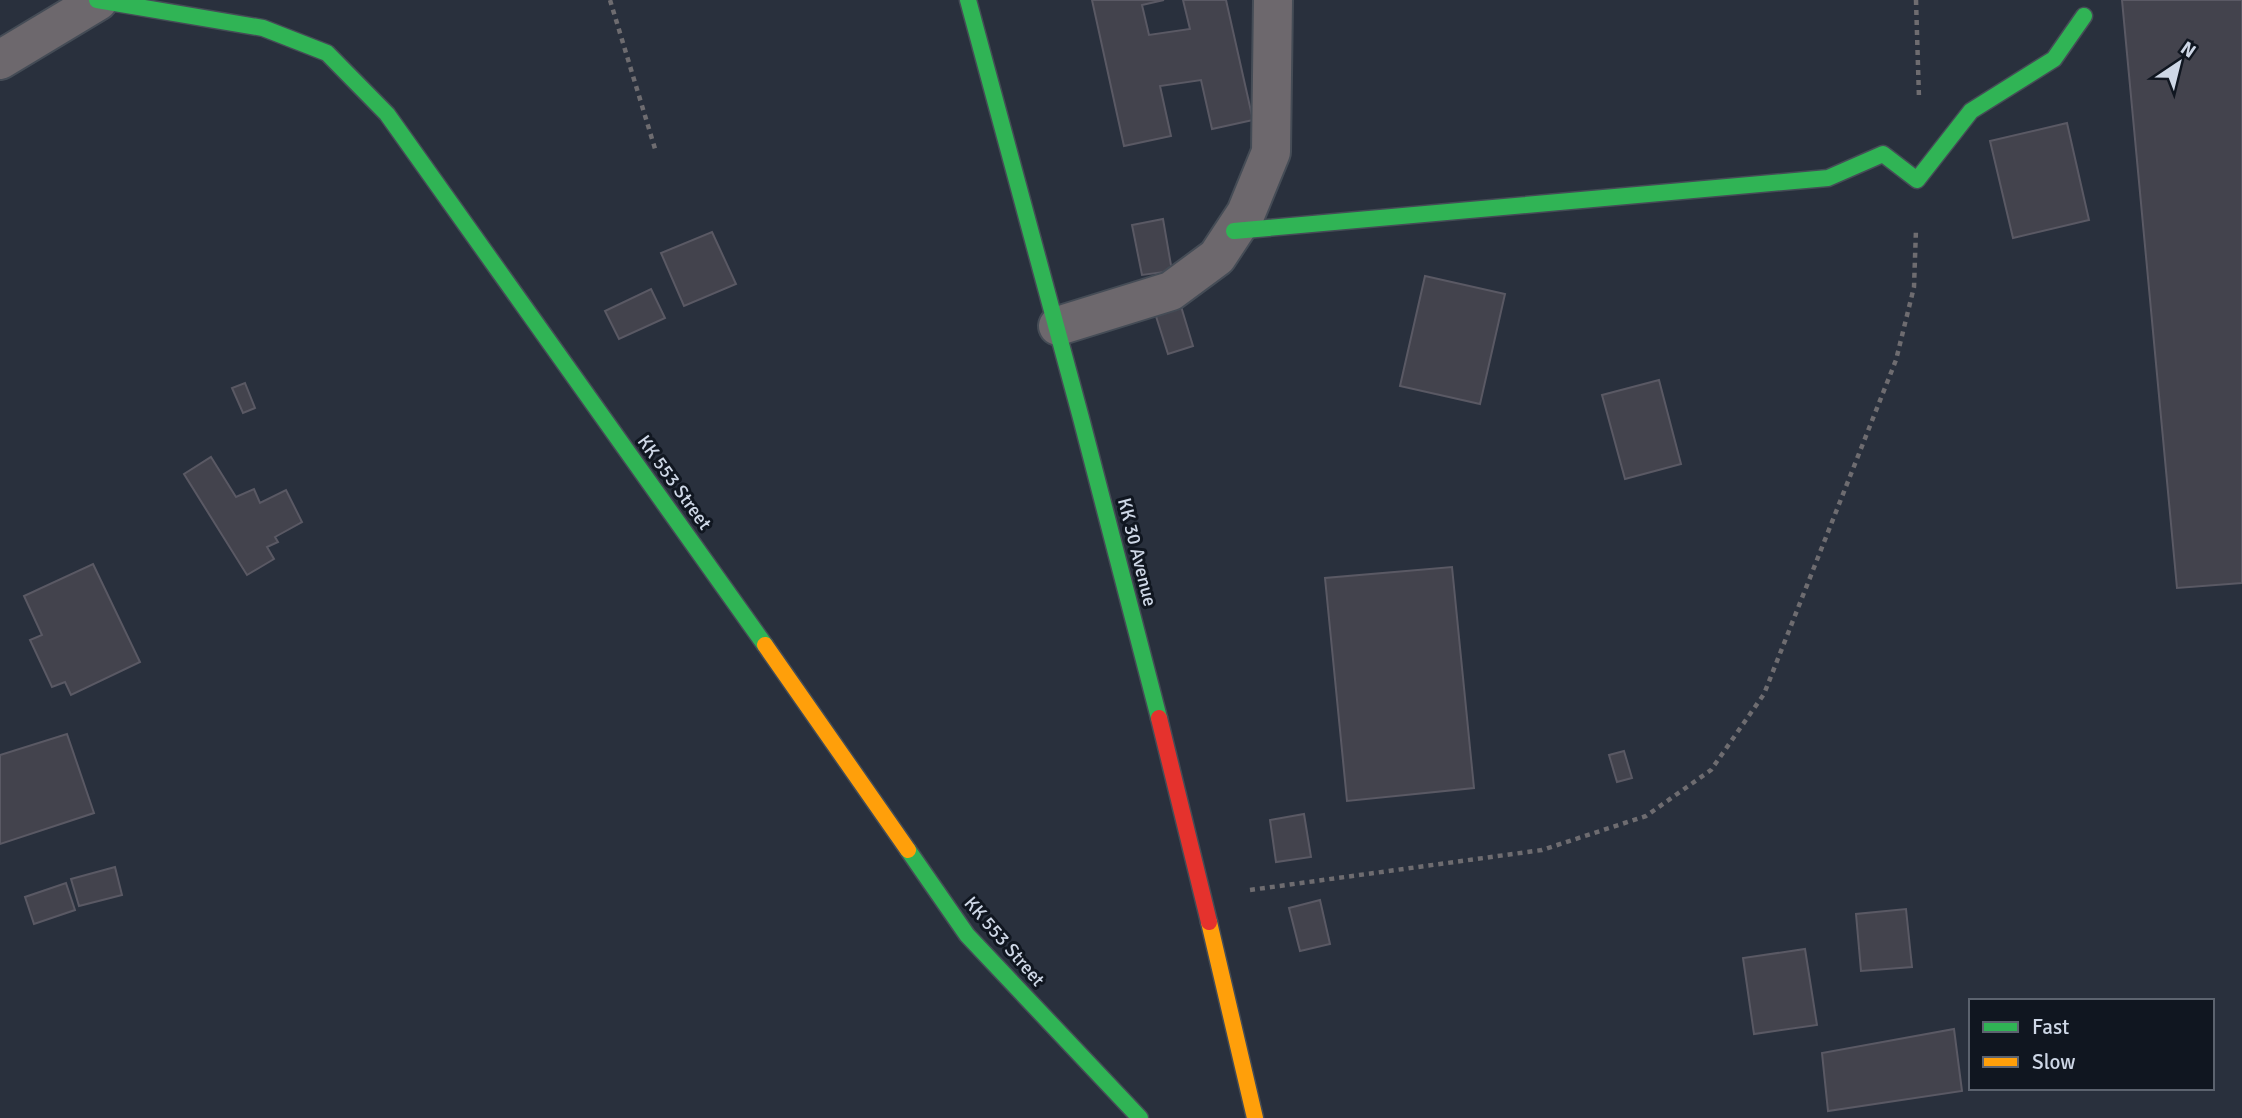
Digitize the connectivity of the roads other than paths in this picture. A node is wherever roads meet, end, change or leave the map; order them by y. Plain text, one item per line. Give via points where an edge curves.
1 (98, 0) edge
2 (968, 0) edge
3 (1273, 0) edge
4 (2084, 16) dead end
5 (0, 60) edge
6 (1234, 232) junction
7 (1058, 326) junction
8 (1140, 1118) edge
9 (1255, 1118) edge

1 - 5 street
1 - 8 street, KK 553 Street via 263,28 327,53 387,114 967,935
2 - 7 street, KK 30 Avenue
3 - 6 street via 1271,152
4 - 6 street via 2054,59 1971,111 1917,180 1883,154 1828,178
6 - 7 street via 1217,257 1171,291
7 - 9 street, KK 30 Avenue via 1204,896

